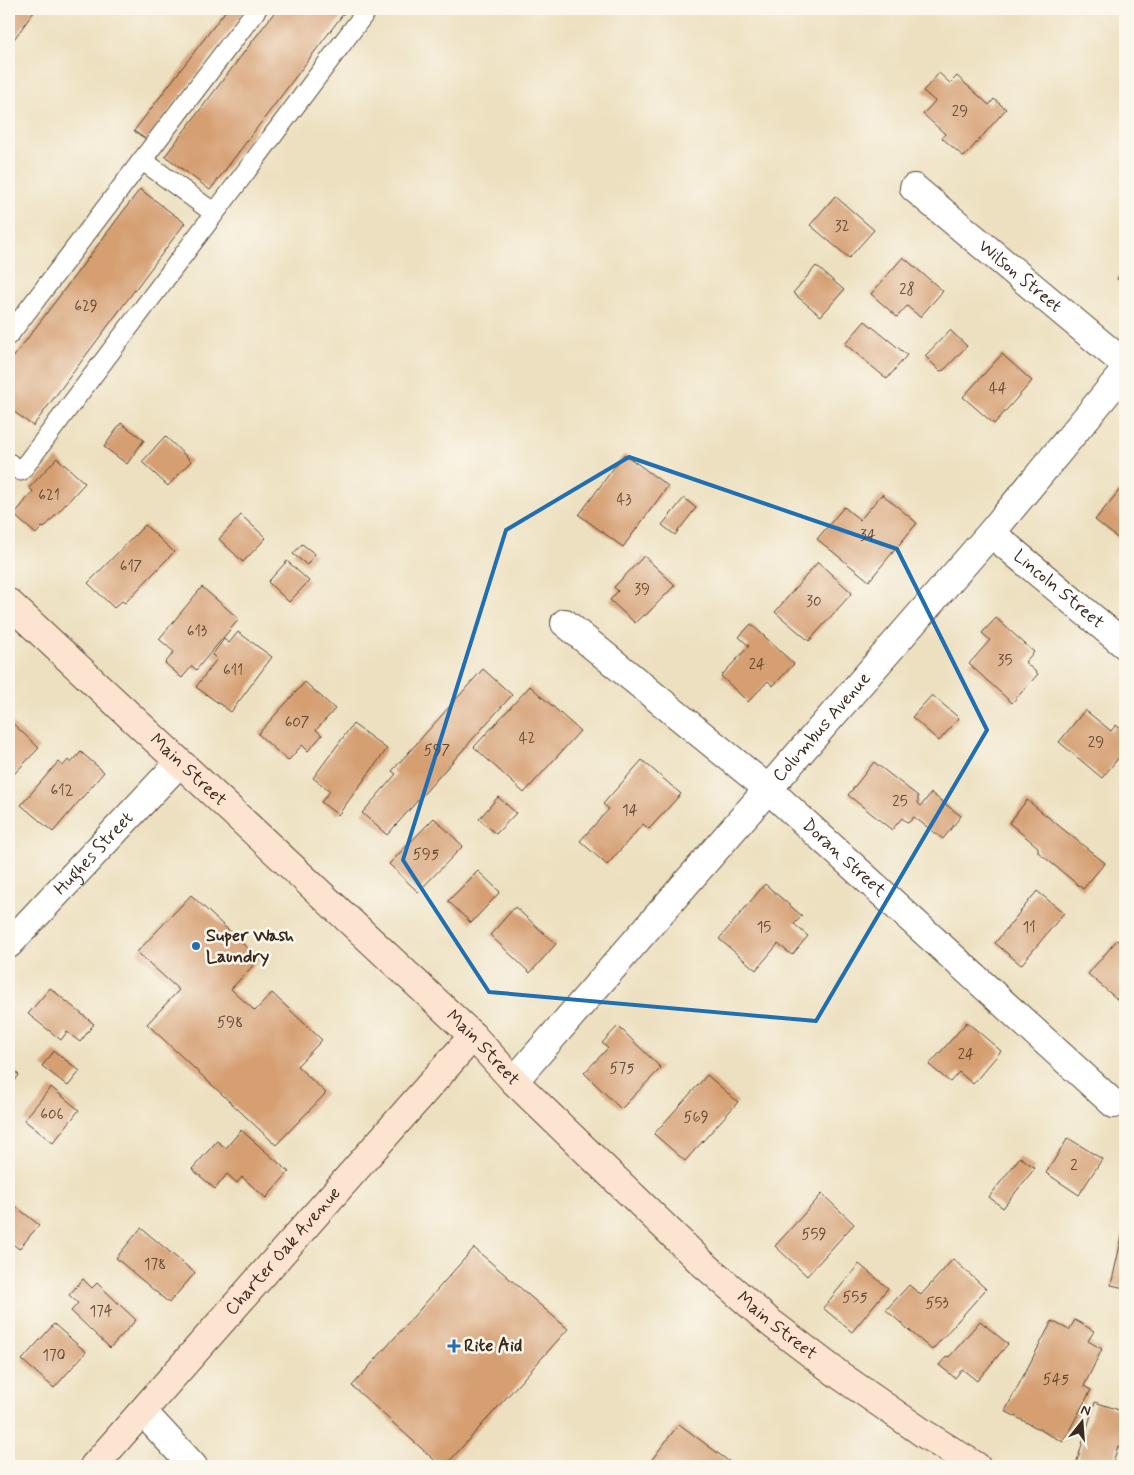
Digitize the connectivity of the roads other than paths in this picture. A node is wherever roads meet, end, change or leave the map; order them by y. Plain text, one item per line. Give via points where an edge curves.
1 (257, 9) edge
2 (368, 9) edge
3 (142, 160) junction
4 (914, 188) dead end
5 (214, 213) junction
6 (9, 335) edge
7 (1125, 364) edge
8 (1125, 371) edge
9 (9, 463) edge
10 (990, 533) junction
11 (9, 603) edge
12 (566, 623) dead end
13 (1125, 645) edge
14 (179, 763) junction
15 (768, 789) junction
16 (9, 944) edge
17 (473, 1036) junction
18 (514, 1081) junction
19 (1114, 1104) dead end
20 (143, 1412) junction
21 (94, 1466) edge
22 (193, 1466) edge
23 (976, 1466) edge

1 - 3 lane
2 - 5 lane
3 - 5 lane
3 - 6 lane
4 - 7 street, Wilson Street
5 - 9 lane via 21,472
8 - 10 street, Columbus Avenue
10 - 13 street, Lincoln Street
10 - 15 street, Columbus Avenue
11 - 14 main road, Main Street
12 - 15 street, Doran Street
14 - 16 street, Hughes Street
14 - 17 main road, Main Street
15 - 18 street, Columbus Avenue
15 - 19 street, Doran Street
17 - 18 main road, Main Street
17 - 20 main road, Charter Oak Avenue
18 - 23 main road, Main Street via 700,1261 771,1323 918,1430
20 - 21 main road, Charter Oak Avenue
20 - 22 street

